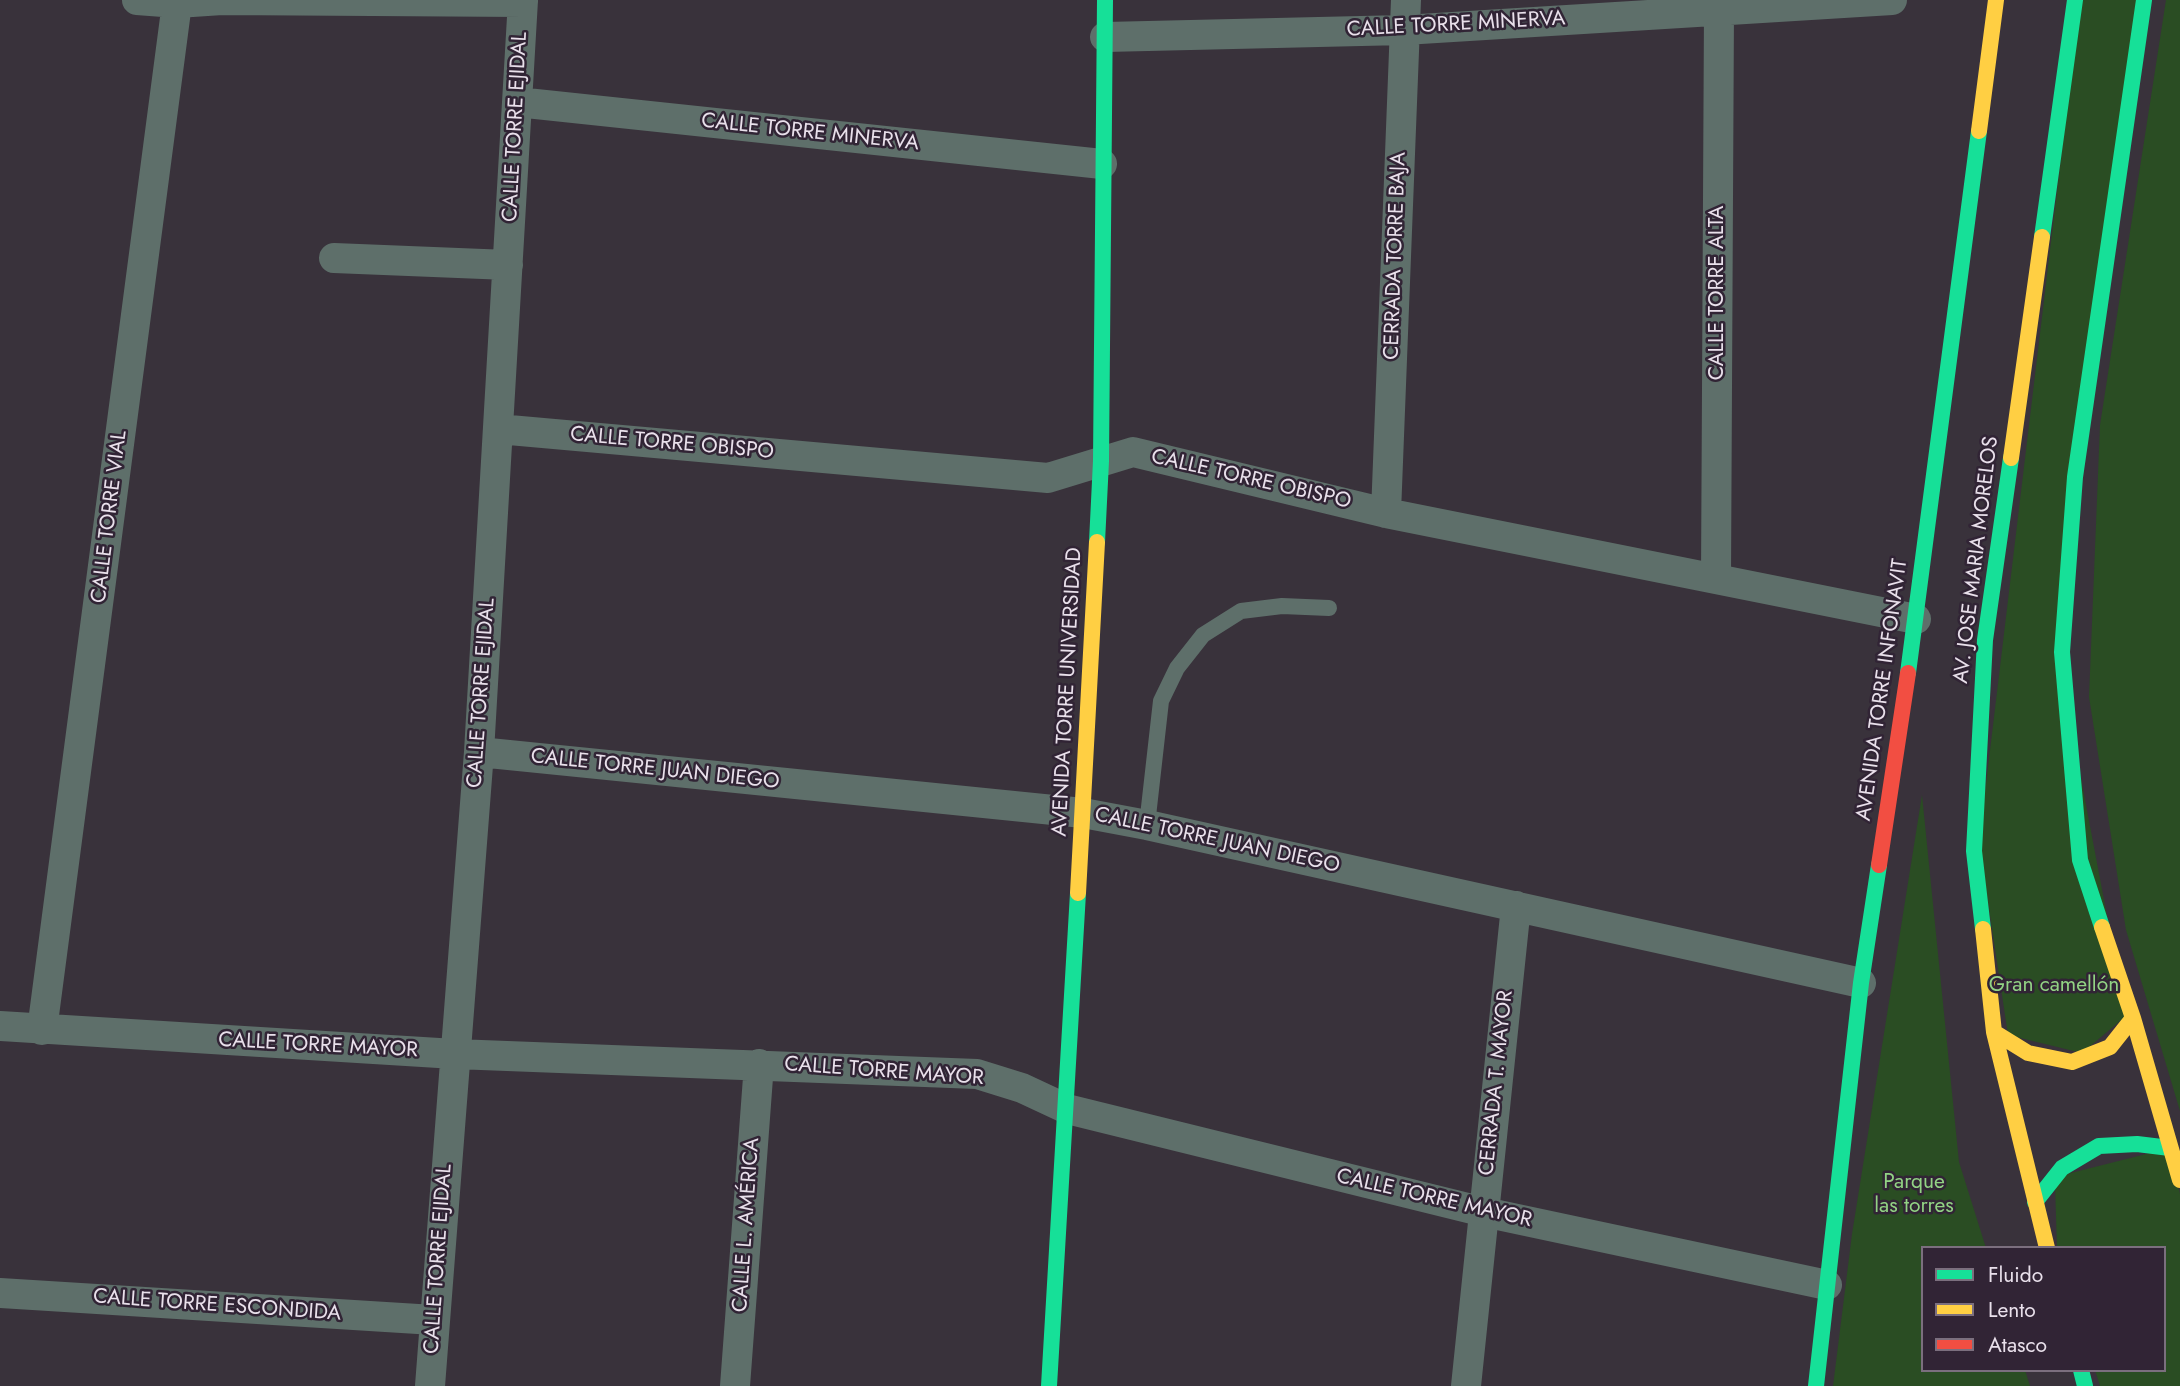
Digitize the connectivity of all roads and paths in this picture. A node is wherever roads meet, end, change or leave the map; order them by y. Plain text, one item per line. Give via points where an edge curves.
1 (137, 0) edge
2 (222, 0) edge
3 (1105, 0) edge
4 (1406, 0) edge
5 (1892, 0) edge
6 (1996, 0) edge
7 (2075, 0) edge
8 (2144, 0) edge
9 (523, 1) edge
10 (177, 3) junction
11 (1719, 9) junction
12 (1404, 30) junction
13 (1105, 37) junction
14 (517, 102) junction
15 (1102, 164) junction
16 (334, 258) dead end
17 (508, 265) junction
18 (498, 429) junction
19 (1101, 461) junction
20 (1386, 513) junction
21 (1716, 577) junction
22 (1329, 608) dead end
23 (1916, 619) junction
24 (479, 752) junction
25 (1083, 813) junction
26 (1147, 825) junction
27 (1516, 906) junction
28 (1861, 983) junction
29 (2133, 1018) junction
30 (0, 1026) edge
31 (42, 1030) junction
32 (1994, 1032) junction
33 (455, 1054) junction
34 (760, 1065) junction
35 (1067, 1109) junction
36 (2170, 1148) junction
37 (2180, 1180) edge
38 (2035, 1202) junction
39 (1483, 1212) junction
40 (2047, 1246) edge
41 (1827, 1285) junction
42 (0, 1293) edge
43 (434, 1320) junction
44 (430, 1386) edge
45 (735, 1386) edge
46 (1049, 1386) edge
47 (1465, 1386) edge
48 (1816, 1386) edge

1 - 10 street
2 - 9 street
2 - 10 street
3 - 13 main road, AVENIDA TORRE UNIVERSIDAD
4 - 12 street, CERRADA TORRE BAJA
5 - 11 street, CALLE TORRE MINERVA
6 - 23 main road, AVENIDA TORRE INFONAVIT
7 - 32 main road, AV. JOSE MARIA MORELOS via 1985,640 1974,851
8 - 29 main road via 2075,477 2062,652 2080,860
9 - 14 street, CALLE TORRE EJIDAL
10 - 31 street, CALLE TORRE VIAL
11 - 12 street, CALLE TORRE MINERVA
11 - 21 street, CALLE TORRE ALTA
12 - 13 street, CALLE TORRE MINERVA
12 - 20 street, CERRADA TORRE BAJA
13 - 15 main road, AVENIDA TORRE UNIVERSIDAD
14 - 15 street, CALLE TORRE MINERVA
14 - 17 street, CALLE TORRE EJIDAL
15 - 19 main road, AVENIDA TORRE UNIVERSIDAD
16 - 17 street
17 - 18 street, CALLE TORRE EJIDAL
18 - 19 street, CALLE TORRE OBISPO via 1048,478
18 - 24 street, CALLE TORRE EJIDAL
19 - 20 street, CALLE TORRE OBISPO via 1133,452
19 - 25 main road, AVENIDA TORRE UNIVERSIDAD
20 - 21 street, CALLE TORRE OBISPO
21 - 23 street, CALLE TORRE OBISPO
22 - 26 lane via 1282,606 1241,611 1203,635 1177,668 1161,701
23 - 28 main road, AVENIDA TORRE INFONAVIT
24 - 25 street, CALLE TORRE JUAN DIEGO
24 - 33 street, CALLE TORRE EJIDAL
25 - 26 street, CALLE TORRE JUAN DIEGO
25 - 35 main road, AVENIDA TORRE UNIVERSIDAD
26 - 27 street, CALLE TORRE JUAN DIEGO
27 - 28 street, CALLE TORRE JUAN DIEGO
27 - 39 street, CERRADA T. MAYOR
28 - 41 main road, AVENIDA TORRE INFONAVIT
29 - 32 main road via 2110,1047 2072,1062 2028,1053
29 - 36 main road
30 - 31 street, CALLE TORRE MAYOR
31 - 33 street, CALLE TORRE MAYOR
32 - 38 main road, AV. JOSE MARIA MORELOS
33 - 34 street, CALLE TORRE MAYOR
33 - 43 street, CALLE TORRE EJIDAL
34 - 35 street, CALLE TORRE MAYOR via 976,1074
34 - 45 street, CALLE L. AMÉRICA
35 - 39 street, CALLE TORRE MAYOR
35 - 46 main road, AVENIDA TORRE UNIVERSIDAD
36 - 37 main road
36 - 38 main road via 2099,1146 2062,1168
38 - 40 main road, AV. JOSE MARIA MORELOS
39 - 41 street, CALLE TORRE MAYOR
39 - 47 street, CERRADA T. MAYOR
41 - 48 main road, AVENIDA TORRE INFONAVIT
42 - 43 street, CALLE TORRE ESCONDIDA
43 - 44 street, CALLE TORRE EJIDAL

